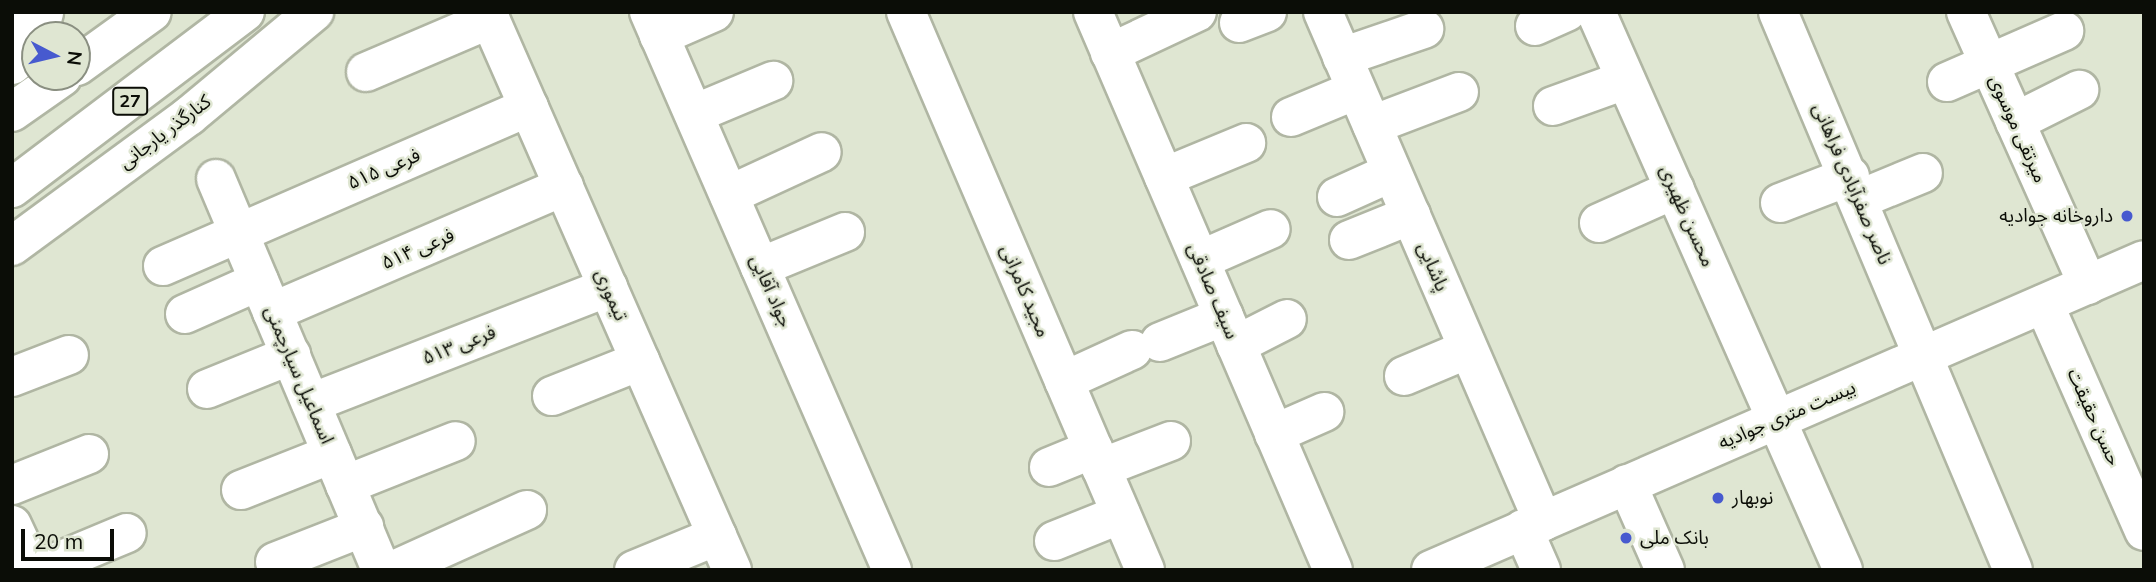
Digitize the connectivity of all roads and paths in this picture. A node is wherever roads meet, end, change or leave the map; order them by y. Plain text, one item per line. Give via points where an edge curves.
1 (41, 12) edge
2 (152, 12) edge
3 (245, 12) edge
4 (314, 12) edge
5 (714, 12) edge
6 (906, 12) edge
7 (1093, 12) edge
8 (1197, 12) edge
9 (1323, 12) edge
10 (1596, 12) edge
11 (1966, 12) edge
12 (1780, 13) edge
13 (654, 24) edge
14 (12, 29) edge
15 (1424, 29) dead end
16 (2064, 30) dead end
17 (1110, 53) junction
18 (91, 56) edge
19 (1989, 62) junction
20 (366, 72) dead end
21 (1349, 73) junction
22 (1625, 80) junction
23 (773, 82) dead end
24 (1947, 82) dead end
25 (2079, 90) dead end
26 (41, 91) edge
27 (1459, 92) dead end
28 (1553, 106) dead end
29 (529, 107) junction
30 (12, 112) edge
31 (694, 114) junction
32 (1291, 117) dead end
33 (2015, 122) junction
34 (1372, 125) junction
35 (1245, 143) dead end
36 (822, 152) dead end
37 (1392, 172) junction
38 (1923, 173) dead end
39 (1164, 177) junction
40 (216, 179) dead end
41 (564, 186) junction
42 (12, 188) edge
43 (1855, 188) junction
44 (1675, 189) junction
45 (729, 195) junction
46 (1337, 197) dead end
47 (1780, 203) dead end
48 (1411, 215) junction
49 (1599, 223) dead end
50 (1271, 229) dead end
51 (238, 230) junction
52 (845, 232) dead end
53 (1349, 240) dead end
54 (12, 246) edge
55 (1200, 260) junction
56 (2144, 260) edge
57 (163, 265) dead end
58 (760, 267) junction
59 (2088, 285) junction
60 (608, 287) junction
61 (266, 296) junction
62 (2044, 304) junction
63 (185, 314) dead end
64 (1287, 319) dead end
65 (1230, 330) junction
66 (1468, 349) junction
67 (69, 355) dead end
68 (291, 355) junction
69 (1924, 356) junction
70 (640, 361) junction
71 (1405, 376) dead end
72 (12, 377) edge
73 (1064, 381) junction
74 (208, 389) dead end
75 (552, 396) dead end
76 (311, 403) junction
77 (1324, 412) dead end
78 (1778, 419) junction
79 (1275, 434) junction
80 (1171, 441) dead end
81 (456, 442) dead end
82 (89, 454) dead end
83 (1097, 459) junction
84 (1049, 467) dead end
85 (339, 469) junction
86 (1627, 484) junction
87 (12, 485) edge
88 (241, 490) dead end
89 (527, 510) dead end
90 (1121, 514) junction
91 (12, 525) edge
92 (1533, 525) junction
93 (364, 527) junction
94 (2144, 531) edge
95 (127, 533) dead end
96 (1054, 541) dead end
97 (724, 553) edge
98 (275, 562) dead end
99 (1433, 569) edge
100 (35, 570) edge
101 (382, 570) edge
102 (394, 570) edge
103 (634, 570) edge
104 (892, 570) edge
105 (1145, 570) edge
106 (1334, 570) edge
107 (1541, 570) edge
108 (1665, 570) edge
109 (1843, 570) edge
110 (2013, 570) edge

1 - 14 main road
2 - 18 main road
3 - 42 main road, 27
4 - 54 main road, کنارگذر یارجانی via 189,116
5 - 13 main road
6 - 73 main road, مجید کامرانی
7 - 17 main road, سیف صادقی
8 - 17 main road
9 - 21 main road, پاشایی
10 - 22 main road, محسن ظهیری
11 - 19 main road, میرتقی موسوی
12 - 43 main road, ناصر صفرآبادی فراهانی
13 - 31 main road, جواد آقایی
15 - 21 main road
16 - 19 main road
17 - 39 main road, سیف صادقی
19 - 24 main road
19 - 33 main road, میرتقی موسوی
20 - 29 main road, تیموری via 491,19
21 - 32 main road
21 - 34 main road, پاشایی
22 - 28 main road
22 - 44 main road, محسن ظهیری
23 - 31 main road
25 - 33 main road
26 - 30 main road
27 - 34 main road
29 - 41 main road, تیموری
29 - 51 main road, فرعی ۵۱۵
31 - 45 main road, جواد آقایی
33 - 59 main road, میرتقی موسوی
34 - 37 main road, پاشایی
35 - 39 main road
36 - 45 main road
37 - 46 main road
37 - 48 main road, پاشایی
38 - 43 main road
39 - 55 main road, سیف صادقی
40 - 51 main road, اسماعیل سیارچمنی
41 - 60 main road, تیموری
41 - 61 main road, فرعی ۵۱۴
43 - 47 main road
43 - 69 main road, ناصر صفرآبادی فراهانی
44 - 49 main road
44 - 78 main road, محسن ظهیری
45 - 58 main road, جواد آقایی
48 - 53 main road
48 - 66 main road, پاشایی
50 - 55 main road
51 - 57 main road, فرعی ۵۱۵
51 - 61 main road, اسماعیل سیارچمنی
52 - 58 main road
55 - 65 main road, سیف صادقی
56 - 59 main road, بیست متری جوادیه
58 - 104 main road, جواد آقایی
59 - 62 main road, بیست متری جوادیه
60 - 70 main road, تیموری
60 - 76 main road, فرعی ۵۱۳
61 - 63 main road, فرعی ۵۱۴
61 - 68 main road, اسماعیل سیارچمنی
62 - 69 main road, بیست متری جوادیه
62 - 94 main road, حسن حقیقت
64 - 65 main road
65 - 73 main road via 1146,346
65 - 79 main road, سیف صادقی
66 - 71 main road
66 - 92 main road, پاشایی
67 - 72 main road
68 - 74 main road
68 - 76 main road, اسماعیل سیارچمنی
69 - 78 main road, بیست متری جوادیه
69 - 110 main road, ناصر صفرآبادی فراهانی
70 - 75 main road
70 - 97 main road, تیموری
73 - 83 main road, مجید کامرانی
76 - 85 main road, اسماعیل سیارچمنی
77 - 79 main road
78 - 86 main road, بیست متری جوادیه
78 - 109 main road, محسن ظهیری
79 - 106 main road, سیف صادقی
80 - 83 main road
81 - 85 main road
82 - 87 main road
83 - 84 main road
83 - 90 main road, مجید کامرانی
85 - 88 main road
85 - 93 main road, اسماعیل سیارچمنی
86 - 92 main road, بیست متری جوادیه
86 - 108 main road
89 - 102 main road
90 - 96 main road
90 - 105 main road, مجید کامرانی
91 - 100 main road
92 - 99 main road, بیست متری جوادیه
92 - 107 main road, پاشایی
93 - 98 main road
93 - 101 main road, اسماعیل سیارچمنی
95 - 100 main road
97 - 103 main road

